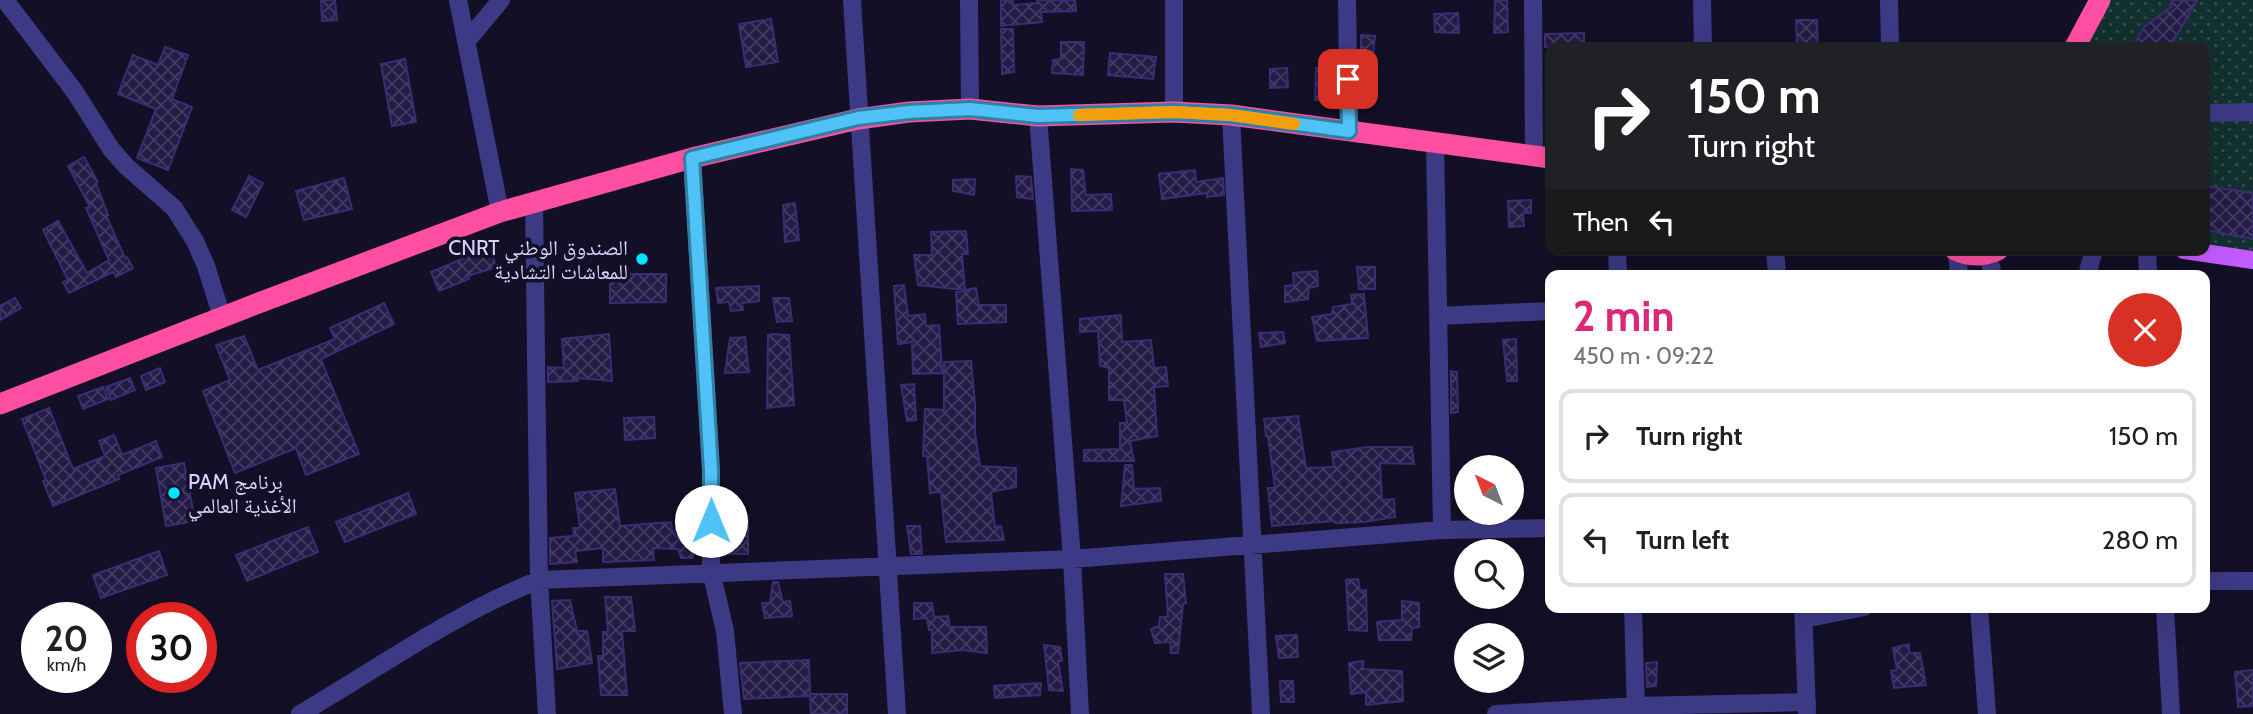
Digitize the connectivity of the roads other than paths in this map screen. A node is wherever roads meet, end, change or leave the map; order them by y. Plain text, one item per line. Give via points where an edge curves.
1 (5, 0) edge
2 (458, 0) edge
3 (500, 0) edge
4 (852, 0) edge
5 (969, 0) edge
6 (1174, 0) edge
7 (1347, 0) edge
8 (1533, 0) edge
9 (1702, 0) edge
10 (1889, 0) edge
11 (2100, 0) edge
12 (466, 42) junction
13 (1703, 42) edge
14 (1890, 42) edge
15 (2078, 42) edge
16 (970, 109) junction
17 (1174, 112) junction
18 (2253, 112) edge
19 (2210, 113) edge
20 (1231, 115) junction
21 (1038, 116) junction
22 (858, 118) junction
23 (1349, 131) junction
24 (1435, 142) junction
25 (1542, 157) edge
26 (692, 158) junction
27 (534, 202) junction
28 (500, 212) junction
29 (2210, 254) edge
30 (1972, 256) edge
31 (1993, 260) edge
32 (2253, 260) edge
33 (1545, 311) edge
34 (1438, 316) junction
35 (222, 317) junction
36 (0, 404) edge
37 (1545, 528) edge
38 (1442, 530) junction
39 (1253, 545) junction
40 (1072, 558) junction
41 (889, 565) junction
42 (711, 571) junction
43 (539, 580) junction
44 (2210, 581) edge
45 (2253, 581) edge
46 (1633, 613) edge
47 (1803, 613) edge
48 (1979, 613) edge
49 (2165, 613) edge
50 (1807, 708) edge
51 (1636, 710) edge
52 (300, 714) edge
53 (547, 714) edge
54 (733, 714) edge
55 (897, 714) edge
56 (1080, 714) edge
57 (1261, 714) edge
58 (1496, 714) edge
59 (1987, 714) edge
60 (2171, 714) edge

1 - 35 street via 75,92 111,149 174,208 195,241
2 - 12 street
3 - 12 street
4 - 22 street
5 - 16 street
6 - 17 street
7 - 23 street
8 - 25 street
9 - 13 street
10 - 14 street
11 - 15 highway
12 - 28 street
16 - 21 highway
16 - 22 highway
17 - 20 highway
17 - 21 highway
18 - 19 street
20 - 23 highway
20 - 39 street
21 - 40 street
22 - 26 highway
22 - 41 street
23 - 24 highway
24 - 25 highway
24 - 34 street
26 - 27 highway
26 - 42 street via 711,470
27 - 28 highway
27 - 43 street
28 - 35 highway
29 - 32 main road
30 - 31 highway
33 - 34 street
34 - 38 street
35 - 36 highway
37 - 38 street
38 - 39 street
39 - 40 street
39 - 57 street
40 - 41 street
40 - 56 street
41 - 42 street
41 - 55 street
42 - 43 street
42 - 54 street via 725,631
43 - 52 street via 458,617
43 - 53 street
44 - 45 street
46 - 51 street
47 - 50 street
48 - 59 street
49 - 60 street
50 - 51 street
51 - 58 street

